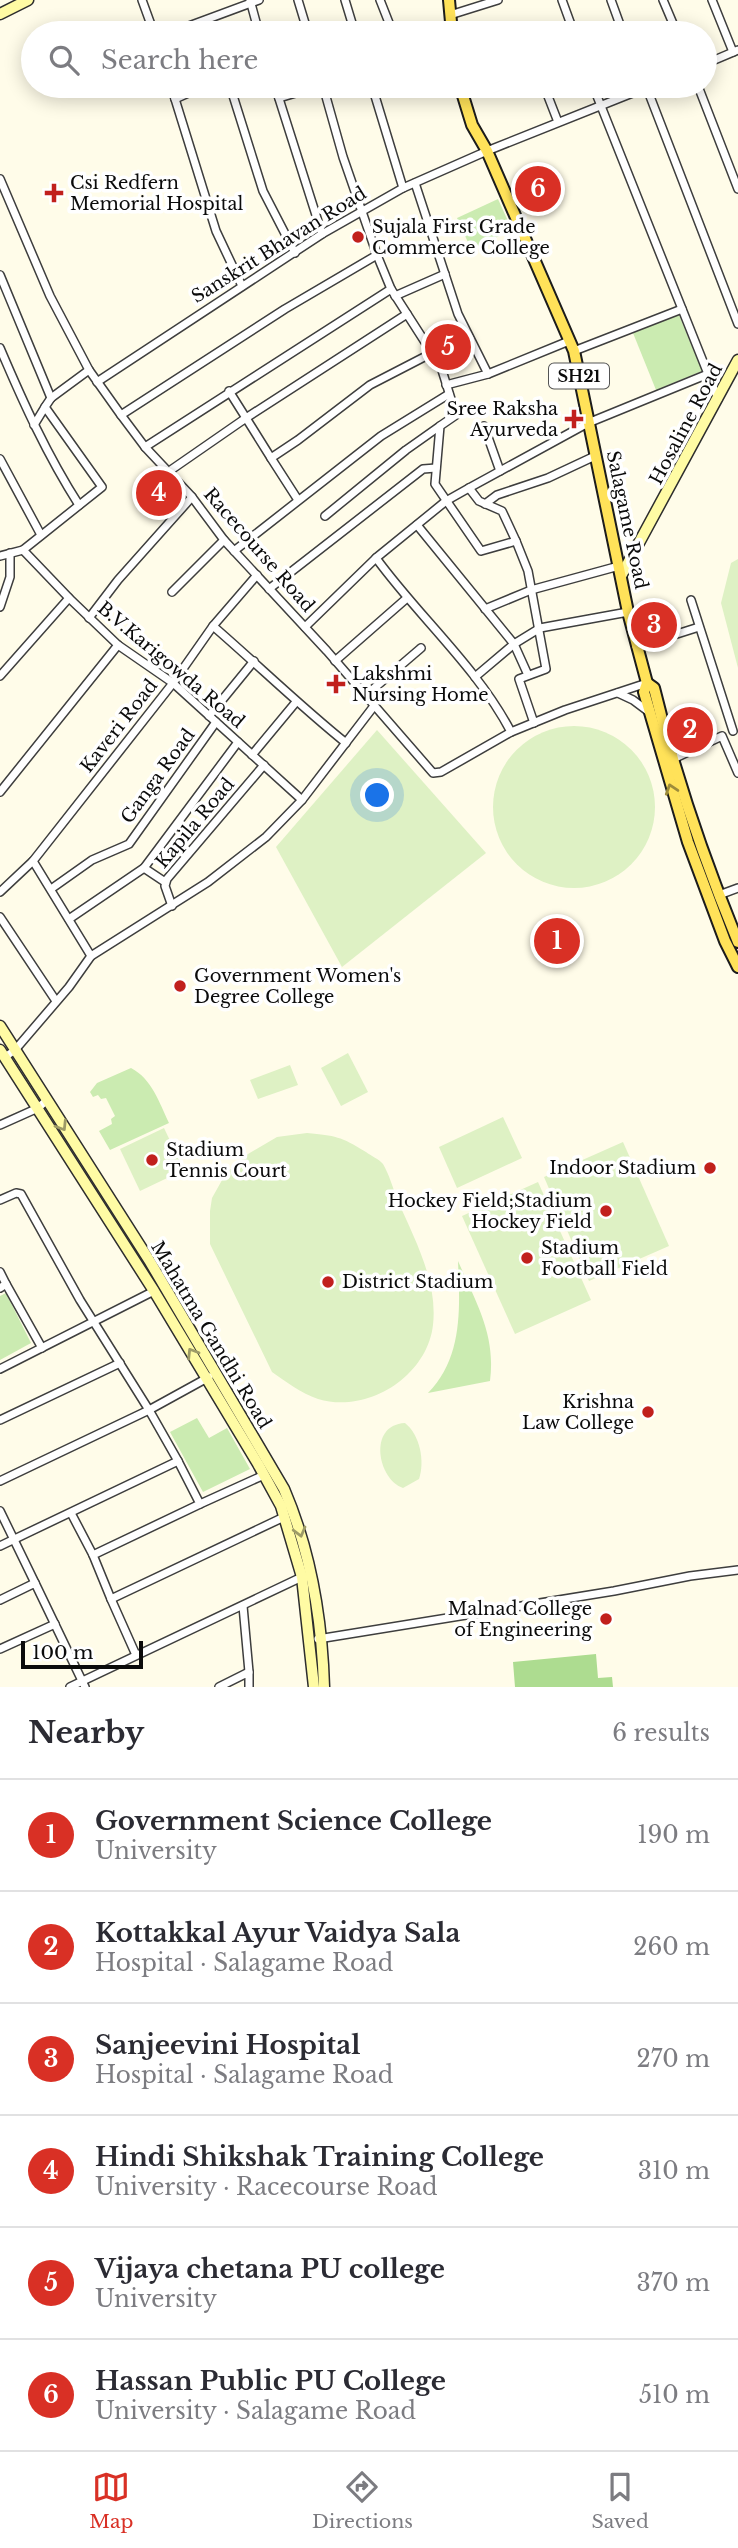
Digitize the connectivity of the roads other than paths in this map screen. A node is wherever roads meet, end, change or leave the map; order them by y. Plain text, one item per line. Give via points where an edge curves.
1 (28, 0) edge
2 (142, 0) edge
3 (259, 0) edge
4 (298, 0) edge
5 (345, 0) edge
6 (380, 0) edge
7 (449, 0) edge
8 (498, 0) edge
9 (562, 0) edge
10 (611, 0) edge
11 (663, 0) edge
12 (712, 0) edge
13 (250, 2) edge
14 (0, 14) edge
15 (450, 15) junction
16 (207, 20) joint
17 (150, 21) edge
18 (204, 21) edge
19 (256, 21) edge
20 (304, 21) edge
21 (351, 21) edge
22 (388, 21) edge
23 (451, 21) edge
24 (570, 21) edge
25 (619, 21) edge
26 (672, 21) edge
27 (736, 53) edge
28 (717, 60) edge
29 (234, 98) edge
30 (279, 98) edge
31 (325, 98) edge
32 (376, 98) edge
33 (464, 98) edge
34 (549, 98) edge
35 (597, 98) edge
36 (617, 98) edge
37 (652, 98) edge
38 (703, 98) edge
39 (175, 99) edge
40 (600, 105) junction
41 (558, 122) junction
42 (487, 150) junction
43 (0, 179) edge
44 (415, 183) junction
45 (403, 188) junction
46 (738, 189) edge
47 (363, 211) junction
48 (321, 234) junction
49 (295, 253) junction
50 (377, 255) junction
51 (445, 274) junction
52 (0, 275) edge
53 (242, 286) junction
54 (393, 292) junction
55 (682, 309) junction
56 (407, 314) junction
57 (738, 324) edge
58 (571, 346) junction
59 (0, 348) edge
60 (432, 353) junction
61 (738, 360) edge
62 (89, 370) junction
63 (488, 374) junction
64 (708, 374) junction
65 (97, 382) junction
66 (446, 385) junction
67 (229, 391) junction
68 (449, 394) junction
69 (51, 398) junction
70 (718, 399) junction
71 (45, 407) junction
72 (121, 415) junction
73 (246, 418) junction
74 (589, 423) junction
75 (34, 425) junction
76 (440, 426) junction
77 (484, 426) dead end
78 (145, 447) junction
79 (595, 456) junction
80 (271, 458) junction
81 (0, 459) edge
82 (436, 468) junction
83 (500, 471) junction
84 (168, 472) junction
85 (469, 488) junction
86 (191, 497) junction
87 (298, 500) junction
88 (446, 501) junction
89 (485, 504) junction
90 (79, 505) junction
91 (325, 516) dead end
92 (417, 525) junction
93 (41, 535) junction
94 (224, 540) junction
95 (516, 541) junction
96 (23, 550) junction
97 (234, 551) junction
98 (10, 553) junction
99 (0, 556) edge
100 (376, 558) junction
101 (620, 571) junction
102 (257, 575) junction
103 (269, 589) junction
104 (531, 590) junction
105 (172, 592) dead end
106 (69, 598) junction
107 (407, 598) junction
108 (691, 600) dead end
109 (0, 607) edge
110 (485, 609) junction
111 (628, 612) junction
112 (89, 618) junction
113 (213, 626) junction
114 (305, 627) junction
115 (699, 627) junction
116 (540, 628) junction
117 (514, 644) junction
118 (118, 645) junction
119 (636, 647) junction
120 (421, 648) dead end
121 (254, 661) junction
122 (335, 661) junction
123 (528, 675) junction
124 (0, 676) edge
125 (475, 677) junction
126 (173, 683) junction
127 (647, 683) junction
128 (617, 693) junction
129 (365, 696) junction
130 (296, 702) junction
131 (374, 706) junction
132 (650, 713) junction
133 (209, 716) junction
134 (216, 722) junction
135 (534, 723) junction
136 (735, 730) edge
137 (511, 732) junction
138 (722, 736) junction
139 (238, 742) junction
140 (346, 743) junction
141 (252, 755) junction
142 (669, 761) junction
143 (264, 765) junction
144 (738, 773) edge
145 (0, 792) edge
146 (302, 800) junction
147 (33, 861) junction
148 (144, 868) junction
149 (165, 882) junction
150 (738, 888) edge
151 (51, 889) junction
152 (0, 892) edge
153 (719, 895) junction
154 (172, 906) junction
155 (0, 917) edge
156 (69, 919) junction
157 (738, 940) edge
158 (91, 956) junction
159 (738, 967) edge
160 (56, 1001) junction
161 (0, 1026) edge
162 (15, 1051) junction
163 (2, 1053) edge
164 (42, 1105) junction
165 (0, 1125) edge
166 (0, 1200) edge
167 (134, 1237) junction
168 (124, 1242) junction
169 (0, 1272) edge
170 (3, 1287) edge
171 (154, 1291) junction
172 (93, 1322) junction
173 (42, 1348) junction
174 (120, 1363) junction
175 (0, 1369) edge
176 (211, 1375) junction
177 (149, 1410) junction
178 (0, 1420) edge
179 (178, 1461) junction
180 (264, 1475) junction
181 (0, 1481) edge
182 (200, 1504) junction
183 (0, 1511) edge
184 (71, 1513) junction
185 (284, 1517) junction
186 (14, 1539) junction
187 (0, 1546) edge
188 (93, 1555) junction
189 (738, 1570) edge
190 (306, 1575) junction
191 (35, 1583) junction
192 (111, 1599) junction
193 (0, 1600) edge
194 (243, 1606) junction
195 (55, 1624) junction
196 (322, 1639) junction
197 (310, 1640) junction
198 (0, 1649) edge
199 (136, 1656) junction
200 (248, 1672) junction
201 (83, 1684) edge
202 (70, 1687) edge
203 (219, 1687) edge
204 (249, 1687) edge
205 (314, 1687) edge
206 (324, 1687) edge

1 - 14 street
2 - 17 street
3 - 13 street
4 - 20 street
5 - 21 street
6 - 22 street
7 - 15 main road
8 - 15 street
9 - 24 street
10 - 25 street
11 - 26 street
12 - 27 street
13 - 16 street
13 - 19 street
15 - 23 main road
16 - 18 street
27 - 28 street
29 - 49 street via 263,191
30 - 48 street
31 - 47 street
32 - 45 street
33 - 42 main road, Salagame Road / SH21
34 - 41 street
35 - 40 street
36 - 40 street, Sanskrit Bhavan Road
37 - 57 street
38 - 46 street
39 - 53 street via 216,231
40 - 41 street, Sanskrit Bhavan Road
40 - 55 street
41 - 42 street, Sanskrit Bhavan Road
42 - 44 street, Sanskrit Bhavan Road
42 - 58 main road, Salagame Road / SH21
43 - 62 street, Racecourse Road via 50,296
44 - 45 street, Sanskrit Bhavan Road
44 - 51 street
45 - 47 street, Sanskrit Bhavan Road
47 - 48 street, Sanskrit Bhavan Road
47 - 50 street
48 - 49 street, Sanskrit Bhavan Road
49 - 53 street, Sanskrit Bhavan Road
50 - 54 street
50 - 72 street
51 - 54 street
51 - 63 street via 457,314
52 - 69 street
53 - 65 street, Sanskrit Bhavan Road
54 - 56 street
54 - 67 street
55 - 58 street
55 - 64 street
56 - 60 street
56 - 73 street
58 - 63 street
58 - 74 main road, Salagame Road / SH21
59 - 75 street
60 - 66 street
60 - 80 street via 370,385
61 - 70 street, Hosaline Road
62 - 65 street, Racecourse Road
62 - 69 street
63 - 66 street
64 - 70 street
64 - 74 street
65 - 72 street, Racecourse Road
66 - 68 street
67 - 73 street
67 - 78 street
68 - 76 street via 456,415
68 - 87 street via 382,436
69 - 71 street
70 - 101 street, Hosaline Road
71 - 75 street
71 - 90 street via 102,487
72 - 78 street, Racecourse Road
73 - 80 street
73 - 84 street
74 - 79 main road, Salagame Road / SH21
74 - 83 street
75 - 90 street
76 - 82 street
76 - 91 street
77 - 83 street
78 - 84 street, Racecourse Road
79 - 89 street
79 - 101 main road, Salagame Road / SH21
80 - 87 street
81 - 93 street
82 - 88 street via 435,484
82 - 103 street via 423,469
83 - 85 street
84 - 86 street, Racecourse Road
85 - 88 street
85 - 89 street
86 - 94 street, Racecourse Road
86 - 112 street
87 - 97 street
88 - 92 street
88 - 95 street via 481,551
89 - 95 street via 504,513
90 - 93 street
92 - 100 street
92 - 110 street
93 - 96 street
94 - 97 street, Racecourse Road
94 - 105 street
95 - 104 street
96 - 98 street
96 - 106 street, B.V.Karigowda Road
97 - 102 street, Racecourse Road
98 - 99 street
98 - 109 street via 10,577
100 - 107 street
100 - 114 street
101 - 104 street
101 - 111 main road, Salagame Road / SH21
102 - 103 street, Racecourse Road
102 - 113 street, Kaveri Road
103 - 114 street, Racecourse Road
104 - 110 street
104 - 116 street
106 - 112 street, B.V.Karigowda Road
106 - 124 street
107 - 122 street
107 - 125 street
108 - 115 street
110 - 117 street
111 - 116 street
111 - 119 main road, Salagame Road / SH21
112 - 118 street, B.V.Karigowda Road
113 - 121 street
113 - 126 street, Kaveri Road
114 - 122 street, Racecourse Road
115 - 119 street
115 - 136 street
116 - 117 street
116 - 123 street via 546,669
117 - 123 street
117 - 125 street
118 - 126 street, B.V.Karigowda Road
118 - 145 street
119 - 127 main road, Salagame Road / SH21
120 - 129 street
121 - 130 street
121 - 133 street
122 - 129 street, Racecourse Road
123 - 135 street via 519,678
125 - 137 street
126 - 133 street, B.V.Karigowda Road
126 - 147 street, Kaveri Road
127 - 128 street
127 - 132 main road, Salagame Road / SH21 via 644,692
127 - 142 main road via 653,688
128 - 132 street
128 - 135 street
129 - 131 street, Racecourse Road
130 - 140 street
130 - 141 street
131 - 137 street, Racecourse Road via 433,773
131 - 140 street
132 - 142 main road, Salagame Road / SH21
133 - 134 street, B.V.Karigowda Road
134 - 139 street, B.V.Karigowda Road
134 - 151 street, Ganga Road via 129,844 92,860
135 - 137 street
136 - 138 street
138 - 142 street
138 - 144 street
139 - 141 street, B.V.Karigowda Road
139 - 148 street
140 - 146 street
141 - 143 street, B.V.Karigowda Road
142 - 153 main road
159 -> 142 main road, Salagame Road / SH21 via 688,842
143 - 146 street, B.V.Karigowda Road
143 - 149 street, Kapila Road
146 - 154 street via 266,837
147 - 151 street
147 - 152 street, Kaveri Road
148 - 149 street
148 - 156 street
149 - 154 street, Kapila Road
150 - 153 street
151 - 156 street
153 - 157 main road
154 - 158 street
155 - 160 street
156 - 158 street
158 - 160 street
160 - 162 street
161 - 162 street, Mahatma Gandhi Road
162 - 163 street
162 - 164 street, Mahatma Gandhi Road
163 - 164 street, Mahatma Gandhi Road
164 - 165 street
164 -> 167 street, Mahatma Gandhi Road
164 - 168 street, Mahatma Gandhi Road
166 - 172 street via 21,1194
167 - 168 street
167 - 176 street, Mahatma Gandhi Road
168 - 171 street, Mahatma Gandhi Road
169 - 170 street
170 - 173 street
171 - 172 street
176 -> 171 street, Mahatma Gandhi Road
172 - 173 street
172 - 174 street
173 - 175 street
174 - 177 street
174 - 178 street
176 - 177 street
176 - 180 street, Mahatma Gandhi Road
176 -> 190 street, Mahatma Gandhi Road via 284,1489 297,1520
177 - 179 street
177 - 181 street
179 - 182 street
179 - 184 street
180 - 182 street
180 - 185 street, Mahatma Gandhi Road
182 - 188 street
183 - 186 street
184 - 186 street
184 - 188 street
185 - 190 street, Mahatma Gandhi Road
185 - 192 street
186 - 187 street
186 - 191 street
188 - 192 street
189 - 196 street
190 - 194 street
190 - 196 street, Mahatma Gandhi Road
190 - 197 street, Mahatma Gandhi Road
191 - 193 street
191 - 195 street
192 - 199 street
194 - 199 street
194 - 200 street
195 - 198 street
195 - 201 street
196 - 197 street
196 - 206 street, Mahatma Gandhi Road
197 - 205 street, Mahatma Gandhi Road
199 - 201 street
200 - 203 street
200 - 204 street
201 - 202 street

